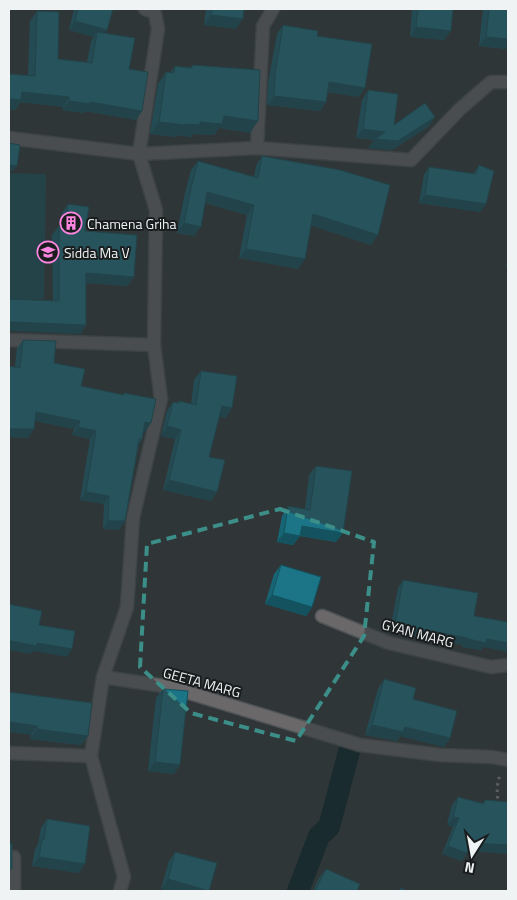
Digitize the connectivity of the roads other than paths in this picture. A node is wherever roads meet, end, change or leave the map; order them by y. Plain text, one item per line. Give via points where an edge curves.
1 (145, 9) edge
2 (273, 9) edge
3 (508, 82) edge
4 (9, 138) edge
5 (257, 148) junction
6 (139, 154) junction
7 (9, 340) edge
8 (154, 345) junction
9 (322, 616) dead end
10 (508, 666) edge
11 (102, 677) junction
12 (9, 752) edge
13 (91, 756) junction
14 (508, 760) edge
15 (14, 857) edge
16 (14, 891) edge
17 (120, 891) edge

1 - 6 street via 155,13 158,30
2 - 5 street via 263,26
3 - 5 street via 491,82 410,160
4 - 6 street
5 - 6 street
6 - 8 street via 156,210
7 - 8 street
8 - 11 street via 161,400 133,518 127,607
9 - 10 street, GYAN MARG via 389,642 491,667
11 - 13 street
11 - 14 street, GEETA MARG via 170,687 360,745
12 - 13 street
13 - 17 street via 124,877
15 - 16 street

